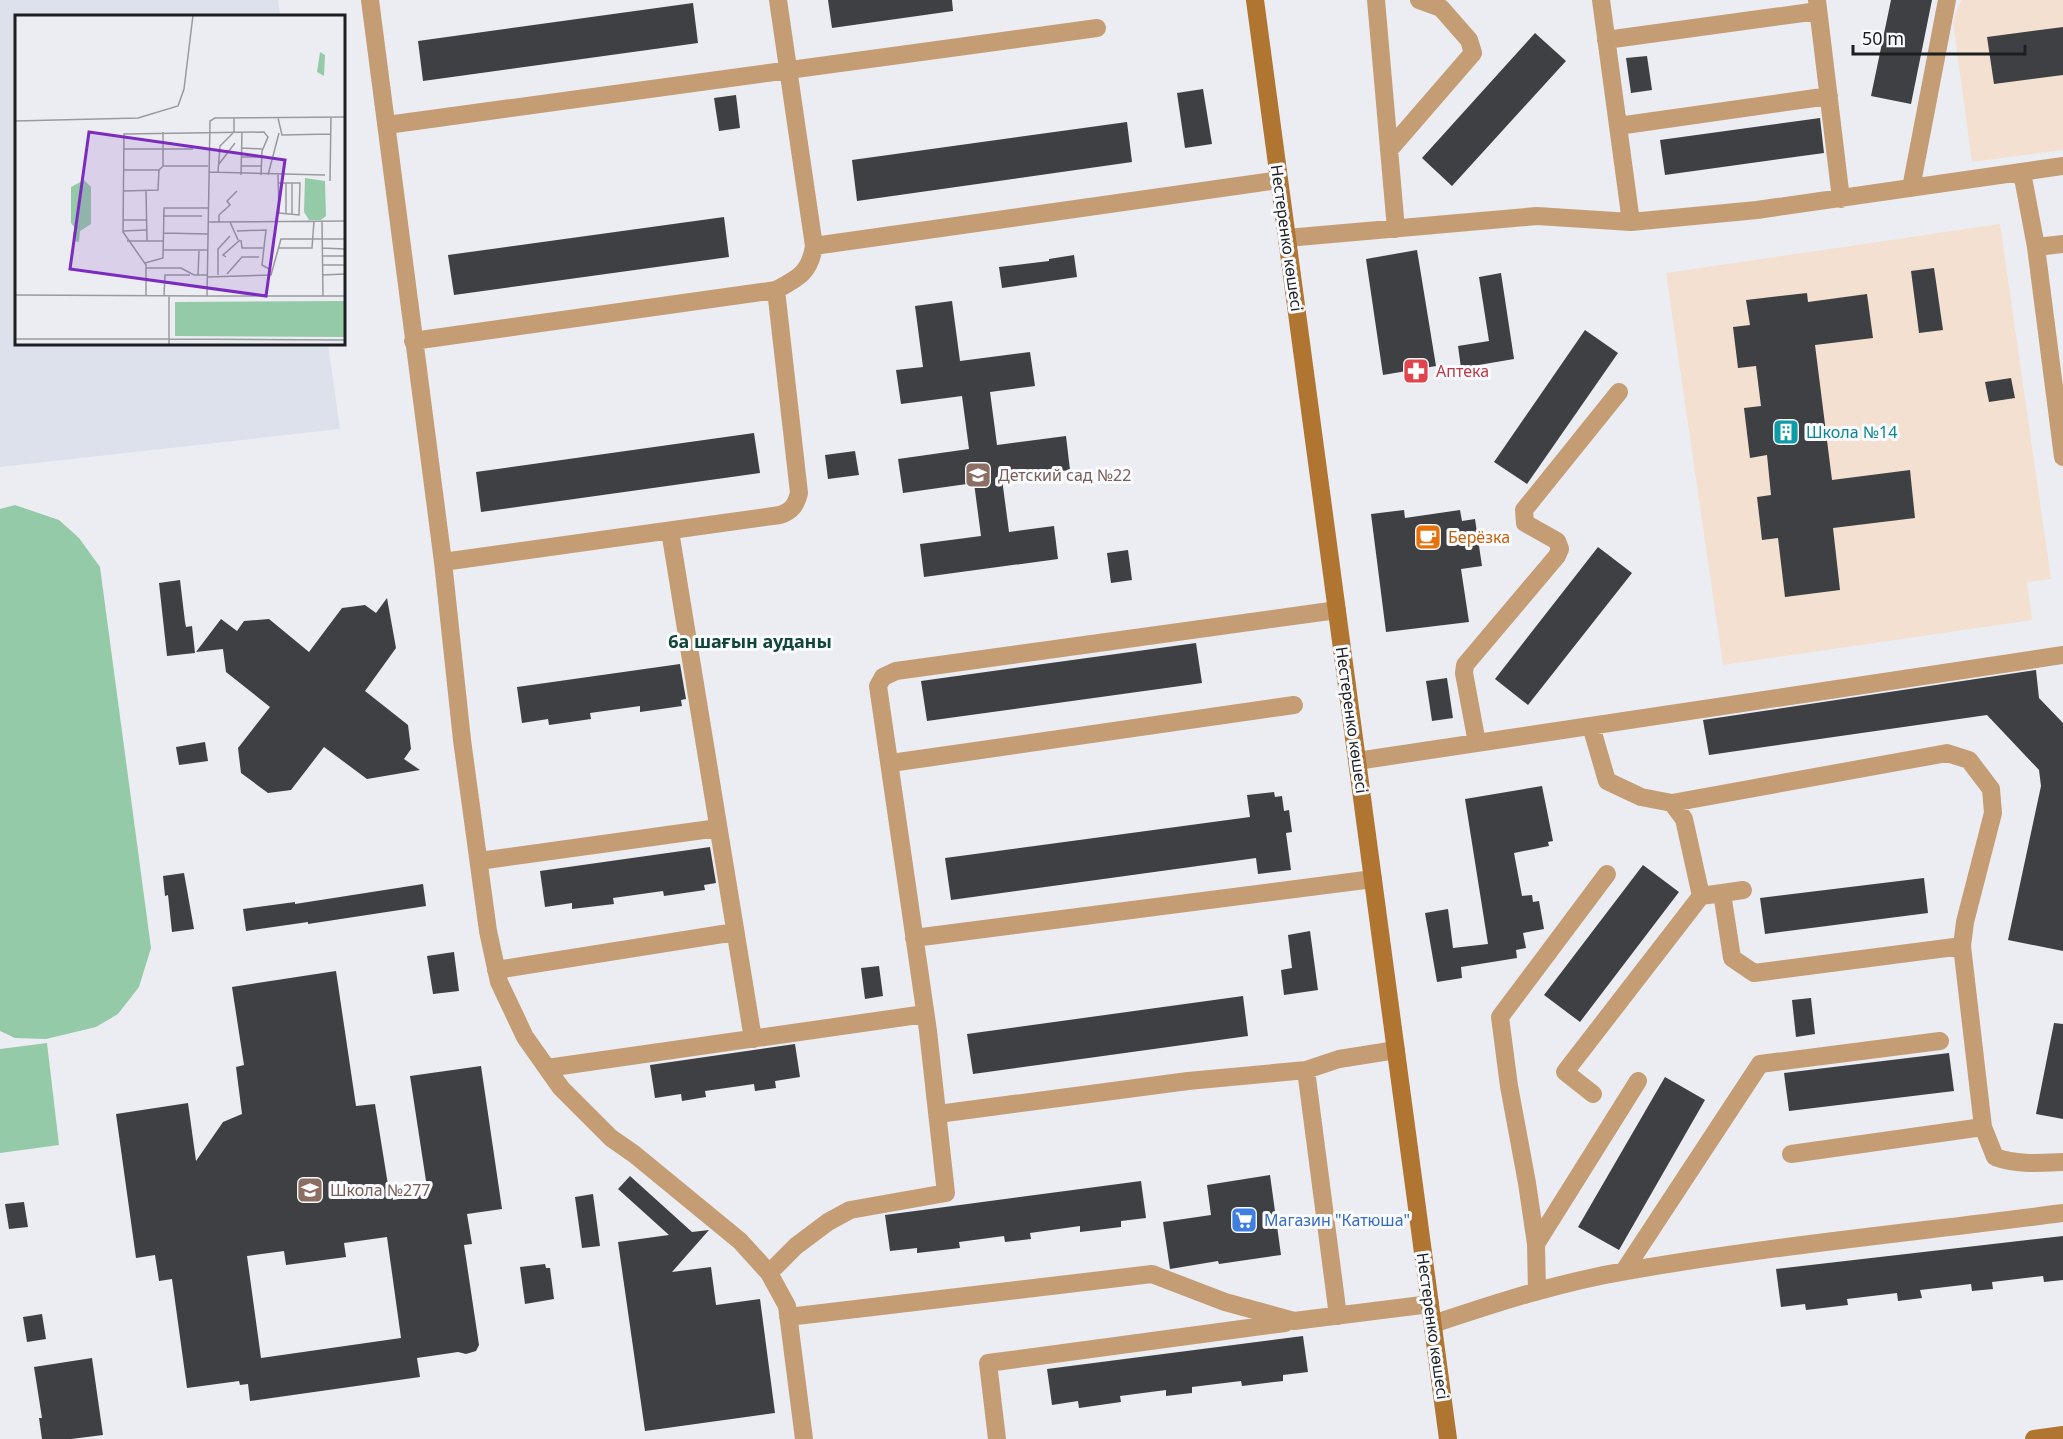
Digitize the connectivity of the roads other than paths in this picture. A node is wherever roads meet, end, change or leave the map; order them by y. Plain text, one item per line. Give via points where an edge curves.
1 (370, 0) edge
2 (778, 0) edge
3 (1256, 0) edge
4 (1376, 0) edge
5 (1419, 0) edge
6 (1601, 0) edge
7 (1947, 0) edge
8 (1444, 4) edge
9 (1818, 5) edge
10 (1097, 28) dead end
11 (1606, 40) junction
12 (788, 70) junction
13 (1829, 96) junction
14 (387, 125) junction
15 (1618, 126) junction
16 (1389, 150) junction
17 (2063, 166) edge
18 (2020, 172) junction
19 (1279, 180) junction
20 (1911, 188) junction
21 (1841, 199) junction
22 (1631, 222) junction
23 (1396, 229) junction
24 (1287, 238) junction
25 (2063, 244) edge
26 (814, 246) junction
27 (2036, 247) junction
28 (777, 290) junction
29 (413, 341) junction
30 (1619, 392) dead end
31 (2063, 457) edge
32 (670, 531) junction
33 (443, 562) junction
34 (1337, 610) junction
35 (2063, 655) edge
36 (1294, 705) dead end
37 (1591, 726) junction
38 (1476, 743) junction
39 (1357, 760) junction
40 (891, 763) junction
41 (1672, 803) junction
42 (718, 828) junction
43 (479, 861) junction
44 (1607, 874) dead end
45 (1373, 879) junction
46 (1743, 890) dead end
47 (1722, 893) junction
48 (1701, 896) junction
49 (735, 932) junction
50 (914, 938) junction
51 (1962, 946) junction
52 (496, 970) junction
53 (925, 1014) junction
54 (753, 1039) junction
55 (1940, 1041) dead end
56 (1396, 1050) junction
57 (547, 1068) junction
58 (1306, 1070) junction
59 (1638, 1081) dead end
60 (1593, 1094) dead end
61 (938, 1114) junction
62 (1983, 1127) junction
63 (1791, 1154) dead end
64 (2063, 1162) edge
65 (2063, 1213) edge
66 (1536, 1244) junction
67 (1624, 1271) junction
68 (769, 1273) junction
69 (1537, 1291) junction
70 (1430, 1304) junction
71 (1338, 1316) junction
72 (788, 1317) junction
73 (1294, 1321) junction
74 (1433, 1324) junction
75 (2063, 1435) edge
76 (804, 1439) edge
77 (997, 1439) edge
78 (1448, 1439) edge
79 (2034, 1439) edge

1 - 14 street
2 - 12 street
3 - 19 main road, Нестеренко көшесі
4 - 16 street
5 - 8 street
6 - 11 street
7 - 20 street
8 - 16 street via 1469,39 1473,53
9 - 11 street
9 - 13 street
10 - 12 street
11 - 15 street
12 - 14 street
12 - 26 street
13 - 15 street
13 - 21 street
14 - 29 street
15 - 22 street
16 - 23 street
17 - 18 street
18 - 20 street
18 - 27 street
19 - 24 main road, Нестеренко көшесі
19 - 26 street
20 - 21 street
21 - 22 street
22 - 23 street via 1537,216
23 - 24 street
24 - 34 main road, Нестеренко көшесі
25 - 27 street
26 - 28 street via 803,274
27 - 31 street
28 - 29 street
28 - 32 street via 800,493 796,503 780,516
29 - 33 street
30 - 38 street via 1524,510 1525,523 1557,541 1560,549 1465,665
32 - 33 street
32 - 42 street
33 - 43 street
34 - 39 main road, Нестеренко көшесі
34 - 40 street via 896,671 883,677 878,686
35 - 37 street
36 - 40 street
37 - 38 street
37 - 41 street via 1607,781 1641,797
38 - 39 street
39 - 45 main road, Нестеренко көшесі
40 - 50 street
41 - 48 street via 1684,819
41 - 51 street via 1947,753 1969,760 1991,789 1993,813
42 - 43 street
42 - 49 street
43 - 52 street
44 - 66 street via 1500,1017
45 - 50 street
45 - 56 main road, Нестеренко көшесі
46 - 47 street
47 - 48 street
47 - 51 street via 1732,958 1754,973
48 - 60 street via 1565,1072
49 - 52 street
49 - 54 street
50 - 53 street
51 - 62 street
52 - 57 street via 525,1037
53 - 54 street
53 - 61 street
54 - 57 street
55 - 67 street via 1760,1064
56 - 58 street via 1339,1059
56 - 70 main road, Нестеренко көшесі
57 - 68 street via 561,1088 611,1138 740,1242
58 - 61 street
58 - 71 street
59 - 66 street
61 - 68 street via 946,1193 850,1210 796,1246
62 - 63 street
62 - 64 street via 1995,1157 2008,1162
65 - 67 street
66 - 69 street
67 - 69 street
68 - 72 street via 787,1306
69 - 74 street
70 - 71 street
70 - 74 main road, Нестеренко көшесі
71 - 73 street
72 - 73 street via 1152,1274 1225,1302
72 - 76 street
73 - 77 street via 988,1363
74 - 78 main road, Нестеренко көшесі
75 - 79 main road

